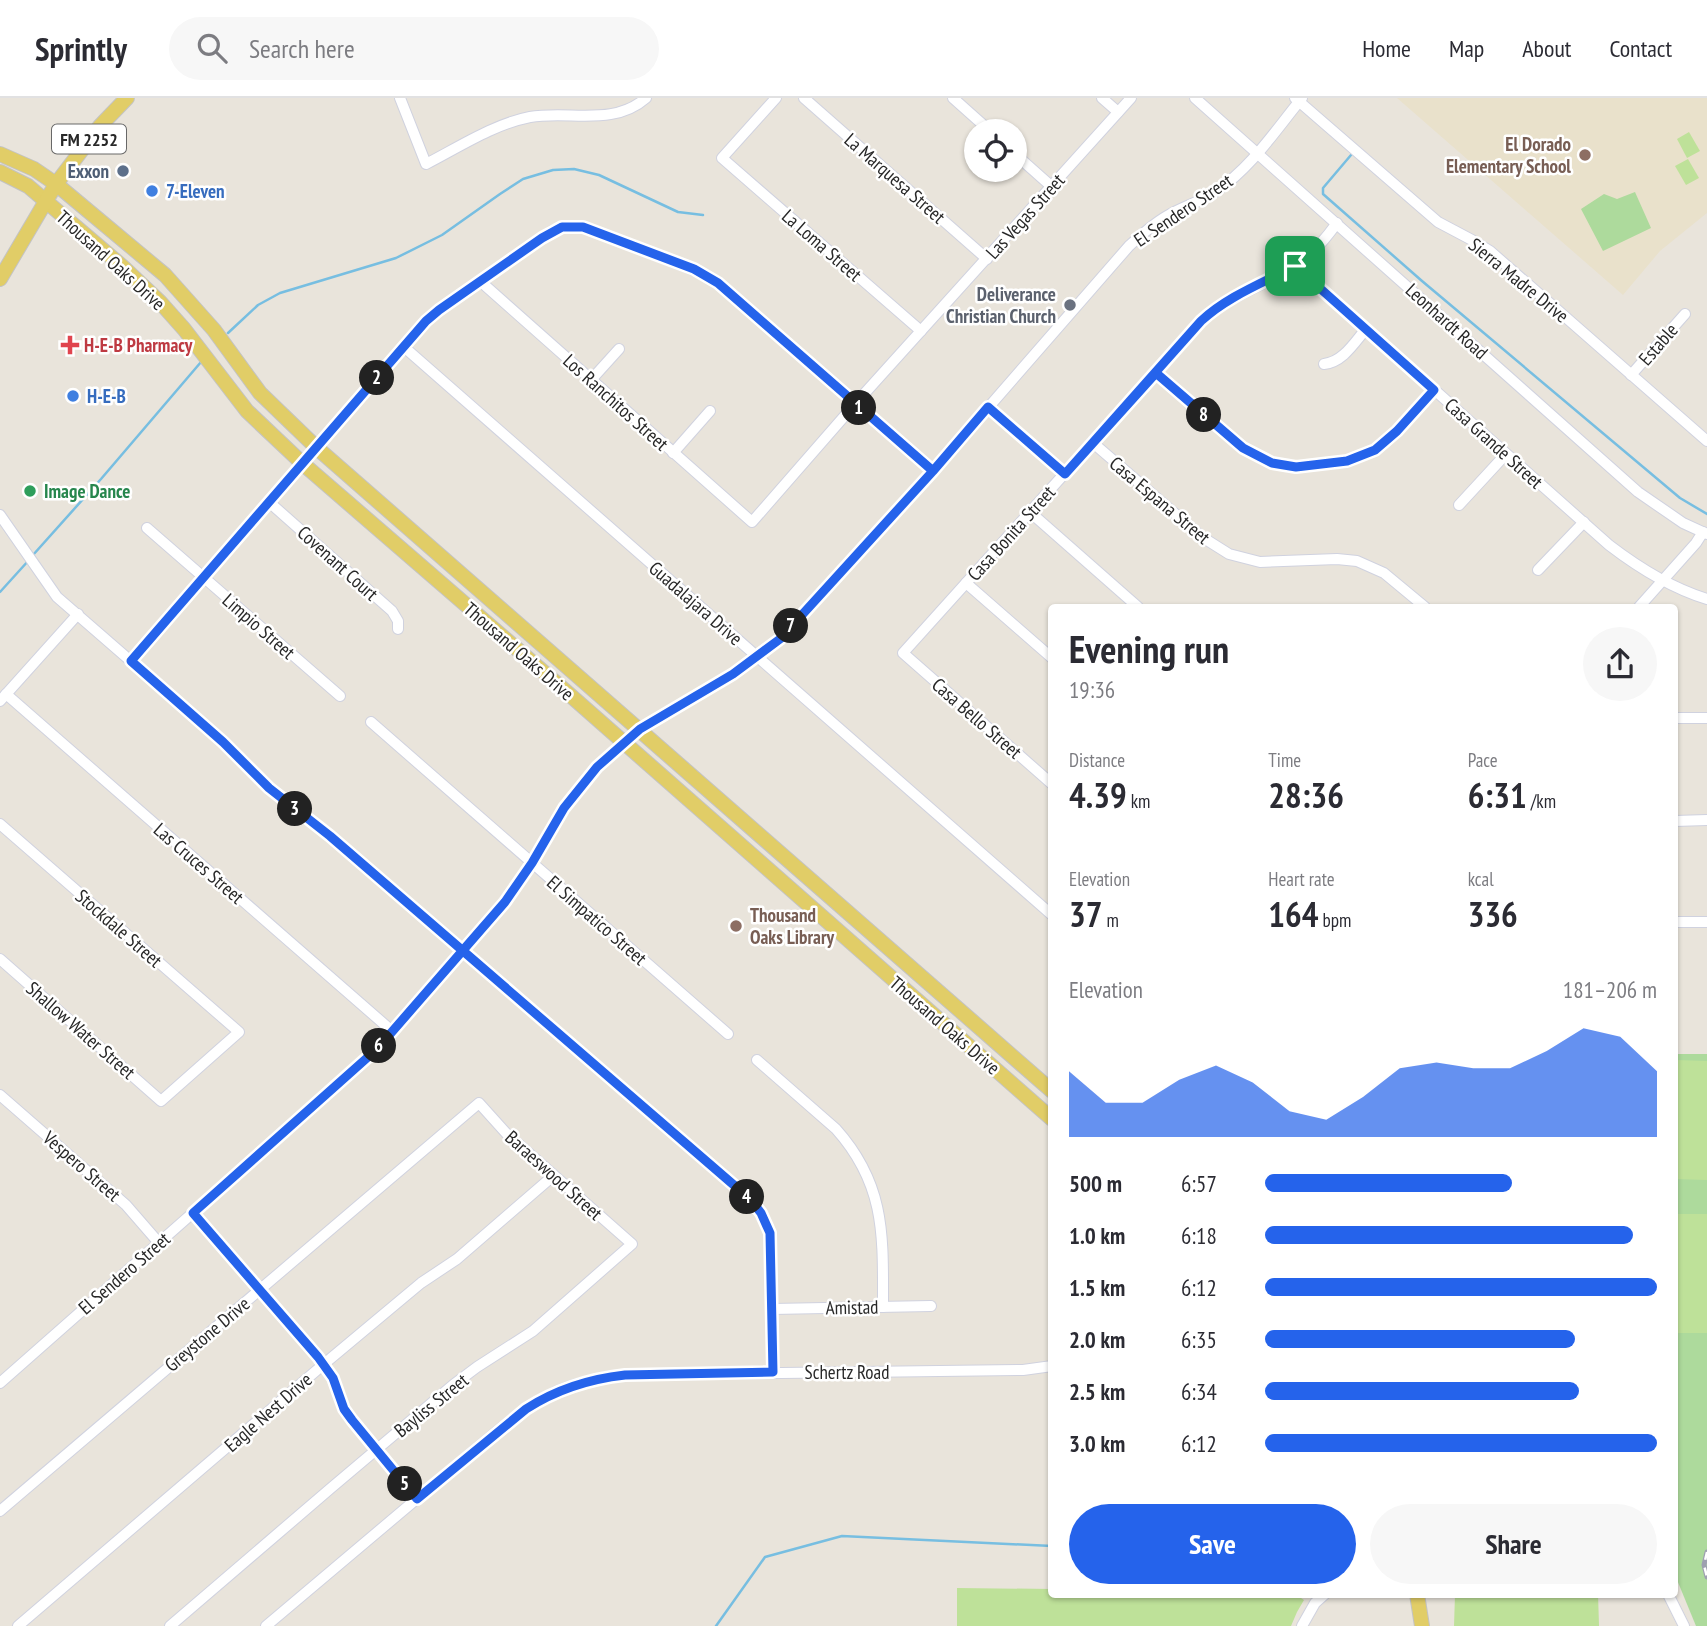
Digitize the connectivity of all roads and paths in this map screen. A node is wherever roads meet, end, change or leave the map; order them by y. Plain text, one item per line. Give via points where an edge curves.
1 (127, 98) edge
2 (400, 98) edge
3 (646, 98) edge
4 (776, 98) edge
5 (804, 98) edge
6 (953, 98) edge
7 (1102, 98) edge
8 (1131, 98) edge
9 (1195, 98) edge
10 (1299, 99) edge
11 (1118, 112) junction
12 (977, 119) edge
13 (1258, 153) junction
14 (0, 154) edge
15 (1027, 164) edge
16 (0, 172) edge
17 (56, 184) junction
18 (1052, 186) junction
19 (45, 201) junction
20 (1337, 223) junction
21 (987, 259) junction
22 (1295, 266) junction
23 (0, 279) edge
24 (480, 281) junction
25 (1685, 314) dead end
26 (1366, 330) junction
27 (921, 331) junction
28 (404, 347) junction
29 (619, 349) dead end
30 (1324, 363) dead end
31 (1156, 373) junction
32 (1631, 375) junction
33 (591, 380) junction
34 (1434, 390) junction
35 (855, 404) junction
36 (988, 407) junction
37 (710, 411) dead end
38 (1707, 441) edge
39 (1092, 442) junction
40 (317, 447) junction
41 (673, 453) junction
42 (1506, 454) junction
43 (302, 463) junction
44 (933, 471) junction
45 (1065, 474) junction
46 (269, 502) junction
47 (1459, 505) dead end
48 (1030, 512) junction
49 (0, 515) edge
50 (1584, 522) junction
51 (752, 523) joint
52 (146, 528) dead end
53 (1705, 533) edge
54 (1538, 570) dead end
55 (203, 577) junction
56 (1663, 580) junction
57 (966, 583) junction
58 (1707, 598) edge
59 (1135, 604) edge
60 (1421, 604) edge
61 (1642, 604) edge
62 (78, 614) junction
63 (398, 629) dead end
64 (903, 653) joint
65 (1048, 655) edge
66 (757, 657) junction
67 (131, 661) junction
68 (341, 696) dead end
69 (3, 698) edge
70 (1678, 718) edge
71 (1707, 718) edge
72 (370, 722) dead end
73 (640, 729) junction
74 (624, 743) junction
75 (1048, 780) edge
76 (1707, 820) edge
77 (1678, 821) edge
78 (0, 824) edge
79 (532, 863) junction
80 (1048, 912) edge
81 (1678, 922) edge
82 (1707, 922) edge
83 (463, 950) junction
84 (0, 959) edge
85 (392, 1031) junction
86 (728, 1034) dead end
87 (757, 1059) dead end
88 (1048, 1087) edge
89 (0, 1094) edge
90 (161, 1101) joint
91 (479, 1103) joint
92 (1048, 1115) edge
93 (554, 1176) junction
94 (193, 1213) junction
95 (159, 1243) junction
96 (632, 1244) joint
97 (260, 1290) junction
98 (932, 1306) dead end
99 (883, 1307) junction
100 (772, 1309) junction
101 (324, 1364) junction
102 (1048, 1367) edge
103 (773, 1372) junction
104 (0, 1383) edge
105 (376, 1450) junction
106 (417, 1499) junction
107 (0, 1511) edge
108 (1321, 1598) edge
109 (1670, 1598) edge
110 (1418, 1599) edge
111 (18, 1626) edge
112 (170, 1626) edge
113 (267, 1626) edge
114 (1302, 1626) edge
115 (1422, 1626) edge
116 (1684, 1626) edge

1 - 17 main road, FM 2252
2 - 3 street via 426,164 528,117 615,114
4 - 27 street, La Loma Street via 722,159
5 - 21 street, La Marquesa Street
6 - 12 street
7 - 11 street
8 - 11 street, Las Vegas Street
9 - 13 street, Leonhardt Road
10 - 13 street, El Sendero Street
10 - 32 street, Sierra Madre Drive via 1438,222 1490,251
11 - 18 street, Las Vegas Street
13 - 20 street, Leonhardt Road
13 - 36 street, El Sendero Street via 1215,193 1166,217 1129,246
14 - 17 main road, Thousand Oaks Drive
15 - 18 street
16 - 19 main road, Thousand Oaks Drive
17 - 19 main road, FM 2252
17 - 40 main road, Thousand Oaks Drive via 164,275 215,330 260,393
18 - 21 street, Las Vegas Street
19 - 23 main road, FM 2252
19 - 43 main road, Thousand Oaks Drive via 160,302 247,411
20 - 22 street, Casa Bonita Street
20 - 53 street, Leonhardt Road via 1638,492
21 - 27 street, Las Vegas Street
22 - 26 street, Casa Grande Street
22 - 31 street, Casa Bonita Street via 1212,311
24 - 28 street via 439,310
24 - 33 street, Los Ranchitos Street
24 - 35 street via 552,231 583,227 694,269 718,283
25 - 32 street, Estable
26 - 30 street via 1341,358
26 - 34 street, Casa Grande Street
27 - 35 street, Las Vegas Street
28 - 40 street
28 - 66 street, Guadalajara Drive
29 - 33 street
31 - 34 street via 1243,448 1272,463 1296,467 1347,461 1375,450
31 - 39 street, Casa Bonita Street
32 - 38 street, Sierra Madre Drive
33 - 41 street, Los Ranchitos Street
34 - 42 street, Casa Grande Street
35 - 44 street
35 - 51 street, Las Vegas Street
36 - 44 street, El Sendero Street
36 - 45 street
37 - 41 street
39 - 45 street, Casa Bonita Street
39 - 60 street, Casa Espana Street via 1202,537 1229,554 1260,562 1357,561 1384,573
40 - 43 street
40 - 73 main road, Thousand Oaks Drive
41 - 51 street, Los Ranchitos Street
42 - 47 street
42 - 50 street, Casa Grande Street
43 - 46 street
43 - 74 main road, Thousand Oaks Drive
44 - 66 street, El Sendero Street via 780,639
45 - 48 street, Casa Bonita Street
46 - 55 street
46 - 63 street, Covenant Court via 392,611
48 - 57 street, Casa Bonita Street
48 - 59 street
49 - 62 street via 57,597
50 - 54 street
50 - 56 street, Casa Grande Street via 1632,562
52 - 55 street, Limpio Street
53 - 56 street
55 - 67 street
55 - 68 street, Limpio Street
56 - 58 street, Casa Grande Street
56 - 61 street
57 - 64 street, Casa Bonita Street
57 - 65 street
62 - 67 street
62 - 69 street
64 - 75 street, Casa Bello Street
66 - 73 street, El Sendero Street
66 - 80 street, Guadalajara Drive
67 - 83 street via 269,788
69 - 85 street, Las Cruces Street
70 - 71 street
72 - 79 street, El Simpatico Street
73 - 74 street, El Sendero Street
73 - 88 main road, Thousand Oaks Drive
74 - 79 street, El Sendero Street via 578,789
74 - 92 main road, Thousand Oaks Drive
76 - 77 street
78 - 90 street, Stockdale Street via 239,1032
79 - 83 street, El Sendero Street
79 - 86 street, El Simpatico Street
81 - 82 street
83 - 85 street, El Sendero Street
83 - 100 street via 750,1199 770,1233
84 - 90 street, Shallow Water Street
85 - 94 street, El Sendero Street via 365,1061
87 - 99 street via 836,1129 866,1172 881,1225
89 - 95 street, Vespero Street via 126,1205
91 - 93 street, Baraeswood Street
91 - 97 street, Greystone Drive
93 - 96 street, Baraeswood Street
93 - 101 street, Eagle Nest Drive
94 - 95 street, El Sendero Street
94 - 97 street
95 - 104 street, El Sendero Street
96 - 105 street, Bayliss Street via 533,1331 461,1379
97 - 101 street
97 - 107 street, Greystone Drive
98 - 99 street, Amistad
99 - 100 street, Amistad
100 - 103 street
101 - 105 street via 344,1409
101 - 111 street, Eagle Nest Drive
102 - 103 street, Schertz Road
103 - 106 street, Schertz Road via 625,1375 573,1385 526,1409
105 - 106 street
105 - 112 street, Bayliss Street
106 - 113 street, Schertz Road
108 - 114 street
109 - 116 street
110 - 115 main road

